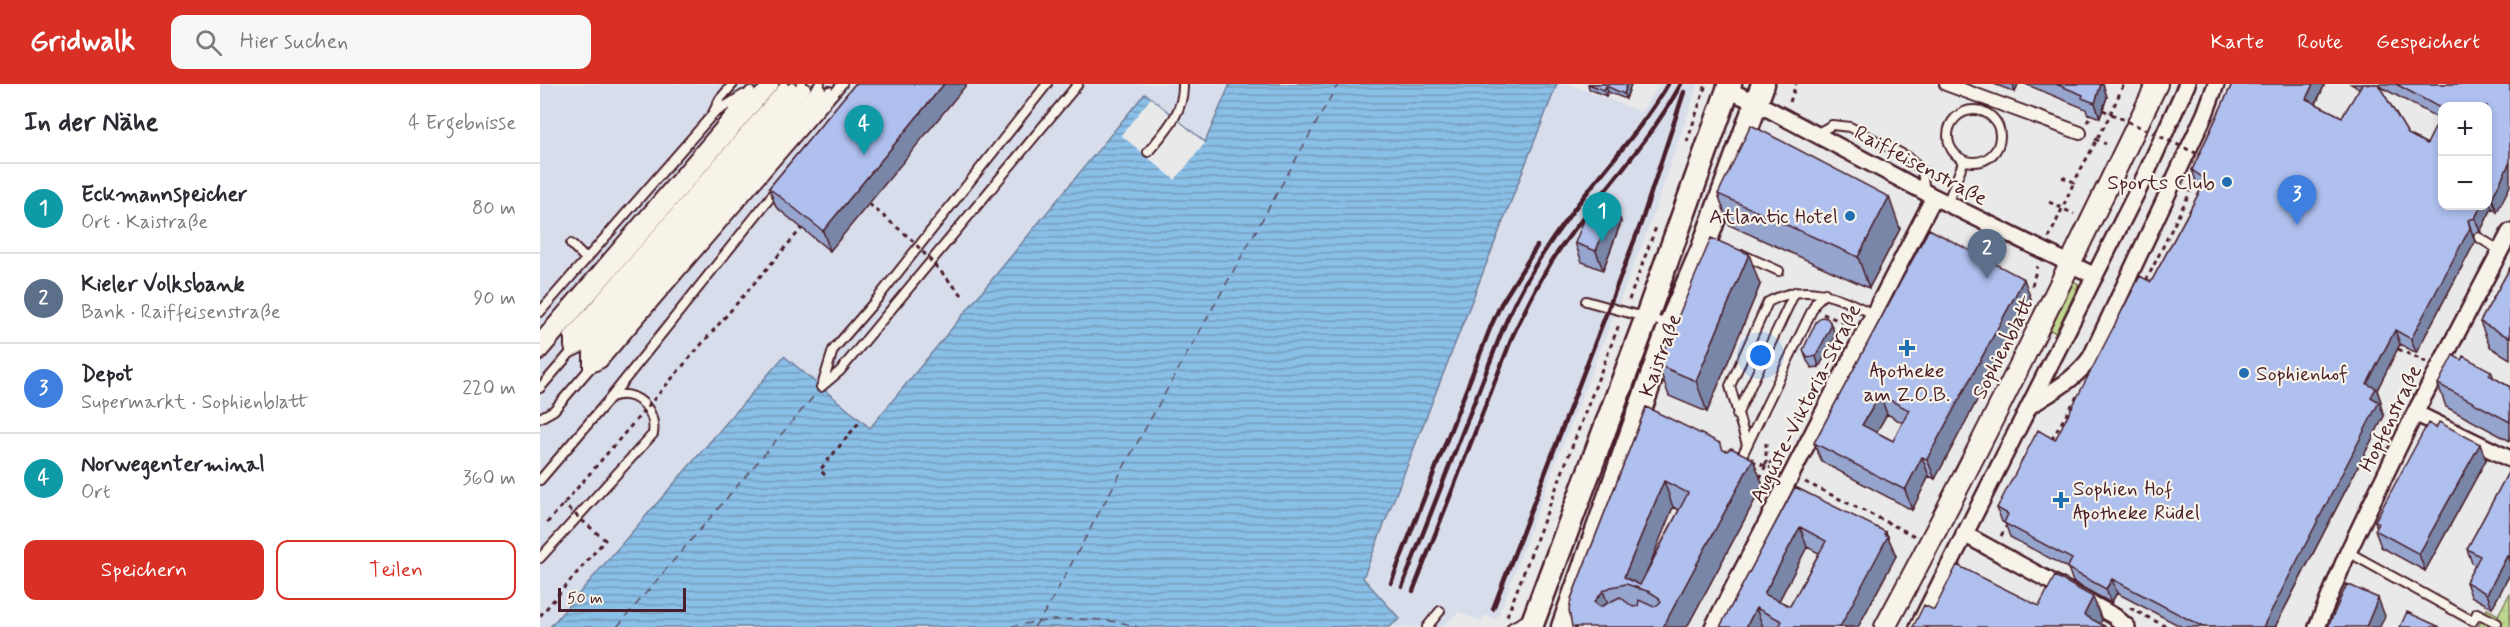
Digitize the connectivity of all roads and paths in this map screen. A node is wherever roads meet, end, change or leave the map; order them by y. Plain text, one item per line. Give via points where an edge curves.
1 (733, 84) edge
2 (1047, 84) edge
3 (1078, 84) edge
4 (1183, 84) edge
5 (1706, 84) edge
6 (1946, 84) edge
7 (2124, 84) edge
8 (2157, 84) edge
9 (2187, 84) edge
10 (2216, 84) edge
11 (771, 86) edge
12 (813, 87) edge
13 (1729, 87) edge
14 (750, 91) junction
15 (1760, 93) edge
16 (2093, 105) edge
17 (2091, 113) junction
18 (712, 115) junction
19 (2085, 130) junction
20 (1816, 134) junction
21 (2097, 140) junction
22 (1686, 144) dead end
23 (2106, 144) dead end
24 (1148, 152) dead end
25 (2209, 152) edge
26 (2209, 159) edge
27 (1964, 160) junction
28 (2205, 162) edge
29 (2200, 172) edge
30 (2062, 177) dead end
31 (2074, 182) junction
32 (782, 183) edge
33 (862, 198) edge
34 (1936, 198) junction
35 (1660, 217) dead end
36 (808, 220) edge
37 (2510, 232) edge
38 (2478, 237) dead end
39 (571, 244) dead end
40 (2144, 247) junction
41 (1730, 250) edge
42 (2499, 250) junction
43 (2043, 252) junction
44 (2160, 253) junction
45 (2168, 256) edge
46 (586, 259) junction
47 (2071, 265) junction
48 (1779, 271) dead end
49 (2095, 276) junction
50 (2145, 284) edge
51 (2032, 285) dead end
52 (1795, 292) junction
53 (1825, 293) junction
54 (963, 296) dead end
55 (1586, 301) dead end
56 (1812, 309) junction
57 (540, 312) edge
58 (1624, 313) junction
59 (1873, 315) junction
60 (1646, 319) junction
61 (1670, 325) junction
62 (540, 337) edge
63 (540, 347) edge
64 (2398, 349) dead end
65 (569, 354) junction
66 (540, 356) edge
67 (2438, 367) junction
68 (588, 370) junction
69 (540, 388) edge
70 (2080, 392) edge
71 (611, 397) junction
72 (2031, 405) junction
73 (2415, 413) junction
74 (1737, 415) junction
75 (540, 418) edge
76 (861, 420) dead end
77 (1766, 443) dead end
78 (1747, 445) junction
79 (2047, 448) edge
80 (1787, 453) dead end
81 (1741, 457) junction
82 (2510, 459) edge
83 (1766, 465) junction
84 (1735, 471) edge
85 (825, 475) dead end
86 (1793, 476) junction
87 (1760, 478) dead end
88 (540, 480) edge
89 (563, 504) junction
90 (2010, 518) edge
91 (547, 523) dead end
92 (1964, 534) junction
93 (2001, 536) dead end
94 (1930, 543) junction
95 (2348, 552) junction
96 (540, 558) edge
97 (1440, 611) dead end
98 (540, 616) edge
99 (1505, 619) dead end
100 (1534, 621) edge
101 (2497, 623) dead end
102 (1427, 627) edge
103 (1512, 627) edge
104 (1563, 627) edge
105 (1713, 627) edge
106 (1885, 627) edge
107 (1918, 627) edge
108 (2127, 627) edge
109 (2317, 627) edge

1 - 18 lane
2 - 3 lane via 833,350 821,387 840,371
4 - 24 lane via 1181,106 1175,118
5 - 22 path
6 - 19 street
7 - 21 path
8 - 47 street, Sophienblatt
9 - 49 street
10 - 40 street
11 - 12 lane
11 - 14 lane
11 - 63 lane via 755,96
11 - 66 lane
12 - 65 lane via 583,347
12 - 65 lane via 573,339
12 - 68 lane via 603,363
12 - 68 lane via 588,351
13 - 15 street, Raiffeisenstraße
13 - 60 main road, Kaistraße
14 - 18 lane
14 - 62 lane
15 - 20 street, Raiffeisenstraße
15 - 61 main road, Kaistraße via 1710,241
16 - 17 path via 2096,114
17 - 19 path, bridge
17 - 26 path, bridge via 2097,107
18 - 46 lane
19 - 21 path
20 - 34 street, Raiffeisenstraße
20 - 34 lane via 1832,125 1850,127 1908,157 1922,171
21 - 23 path
21 - 31 path
25 - 28 path
27 - 27 lane via 1976,162 1987,158 1998,145 1998,127 1982,111 1965,111 1949,127 1951,149
27 - 34 lane
29 - 44 path
30 - 31 path
31 - 43 path
32 - 71 lane
33 - 54 path, bridge via 911,239
34 - 43 street, Raiffeisenstraße
34 - 59 street, Auguste-Viktoria-Straße
35 - 58 path
36 - 89 path, bridge
37 - 42 street, Hopfenstraße
38 - 42 lane
39 - 46 lane
40 - 44 path
40 - 72 street via 2084,367
41 - 48 lane
42 - 67 street, Hopfenstraße
43 - 47 street, Raiffeisenstraße
43 - 51 path
44 - 45 path
44 - 50 path
46 - 57 lane
47 - 49 street, Raiffeisenstraße
47 - 94 street, Sophienblatt
49 - 72 street
52 - 53 lane
52 - 74 lane
52 - 74 lane via 1767,305 1730,386
53 - 56 lane
53 - 59 lane
55 - 58 lane
56 - 59 path via 1848,326
56 - 78 lane
58 - 60 lane
58 - 99 path
59 - 86 street, Auguste-Viktoria-Straße
60 - 61 lane
60 - 100 main road, Kaistraße
61 - 104 main road, Kaistraße
64 - 67 path
65 - 69 lane
67 - 73 street, Hopfenstraße
68 - 75 lane via 554,410
70 - 79 path
71 - 88 lane
71 - 96 lane via 621,394 636,398 654,418 653,434
72 - 92 street
73 - 82 street
73 - 95 street, Hopfenstraße
74 - 78 lane
76 - 85 path via 820,470
77 - 83 path
78 - 81 lane
80 - 83 path
81 - 83 path
81 - 84 lane
83 - 86 path
83 - 87 path
86 - 94 path
86 - 105 street, Auguste-Viktoria-Straße
89 - 91 path, bridge
89 - 98 path, bridge via 605,540
90 - 93 path
92 - 107 street
92 - 108 street via 2114,616
94 - 106 street, Sophienblatt
95 - 101 lane via 2473,621 2477,613
95 - 109 street, Hopfenstraße
97 - 102 lane
100 - 103 lane

